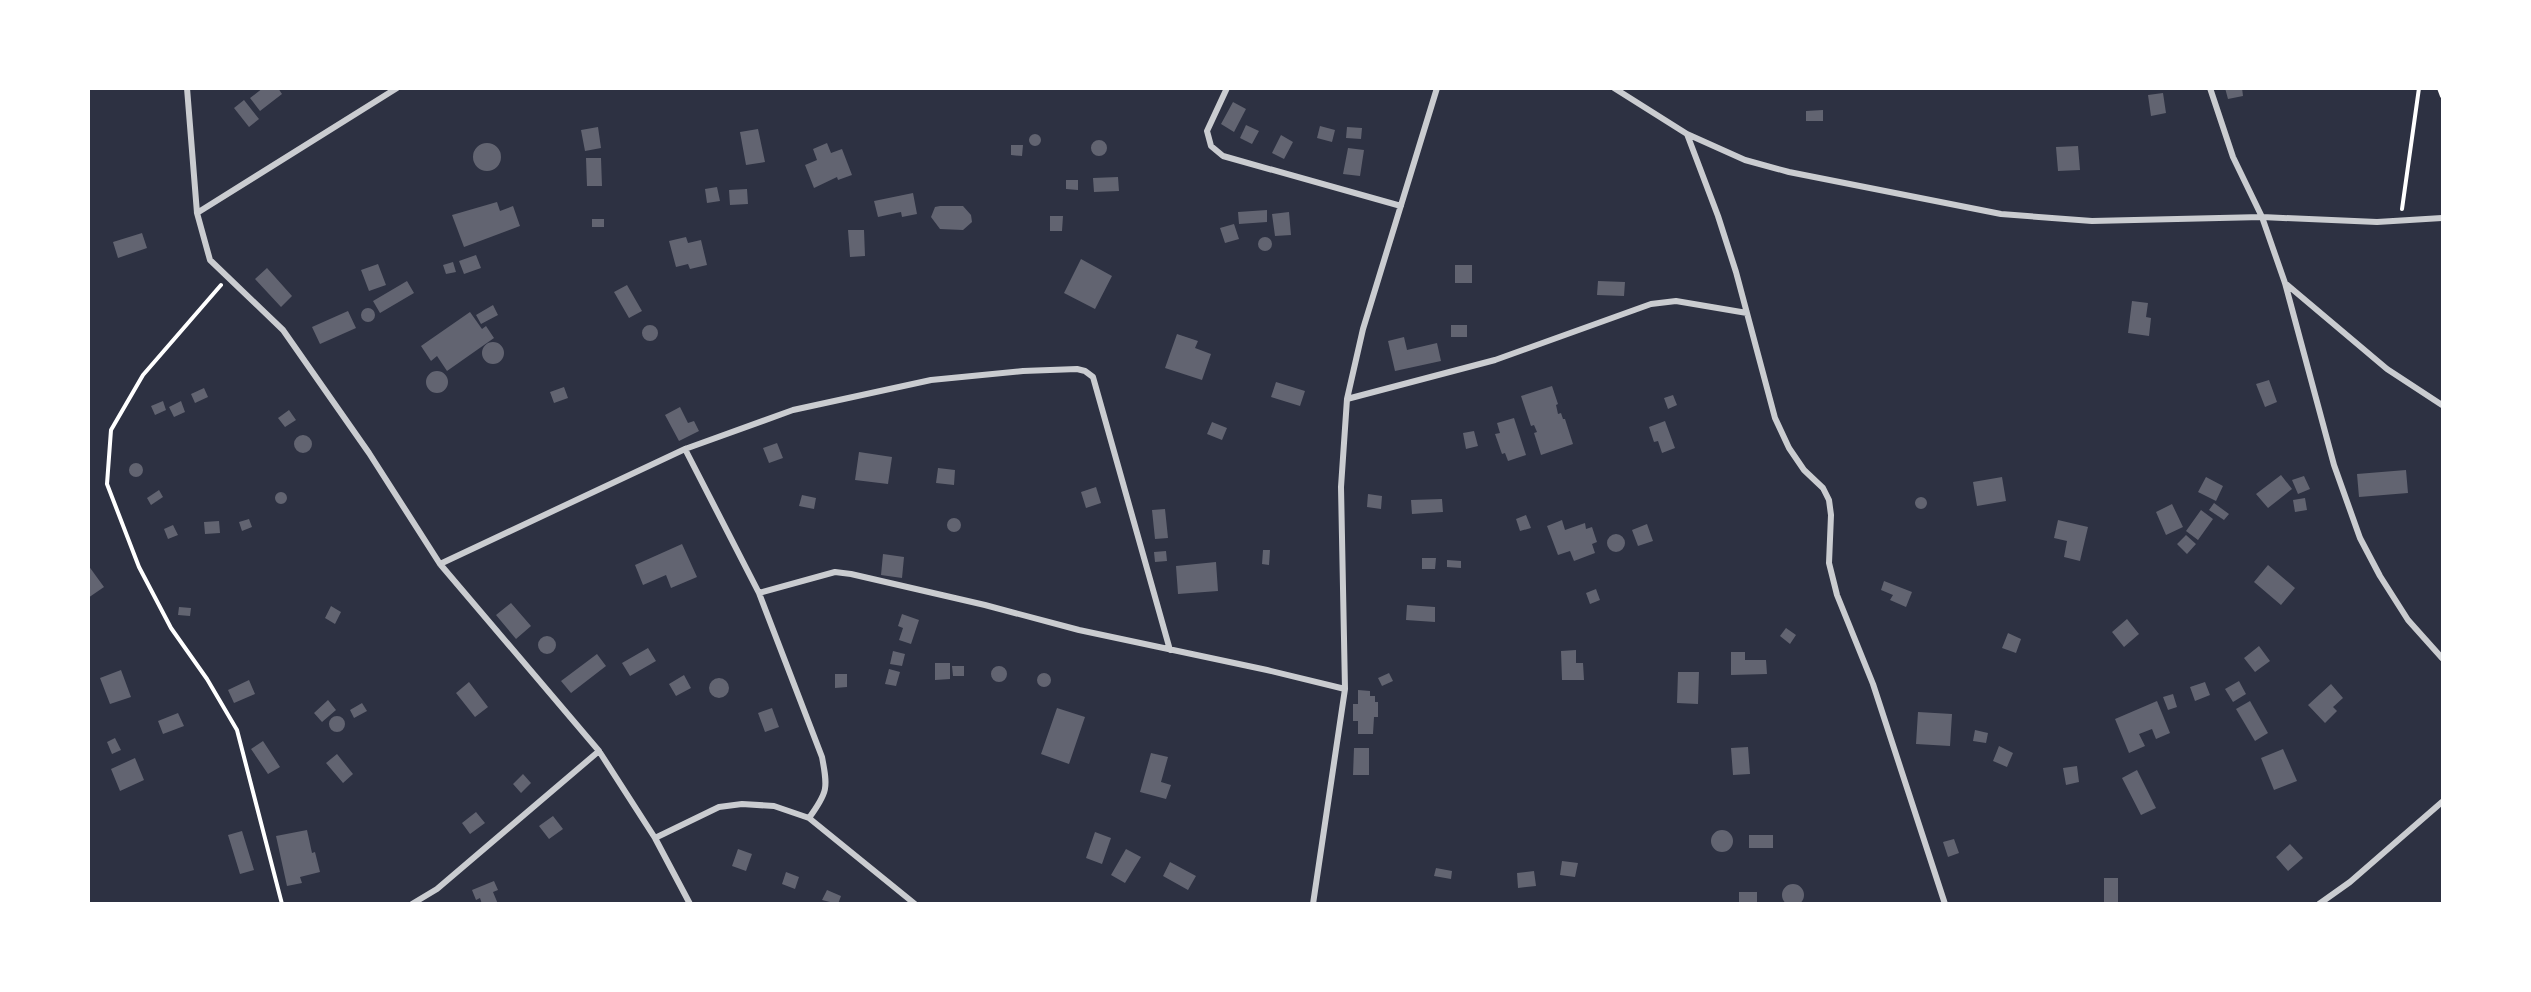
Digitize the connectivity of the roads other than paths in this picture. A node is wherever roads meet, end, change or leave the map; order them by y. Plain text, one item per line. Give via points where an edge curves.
1 (187, 88) edge
2 (397, 88) edge
3 (1227, 88) edge
4 (1437, 88) edge
5 (1614, 88) edge
6 (2210, 88) edge
7 (1687, 134) junction
8 (1401, 207) junction
9 (197, 213) junction
10 (2262, 218) junction
11 (2442, 218) edge
12 (2285, 283) junction
13 (1747, 313) junction
14 (1347, 399) junction
15 (2442, 405) edge
16 (685, 449) junction
17 (440, 564) junction
18 (759, 592) junction
19 (1170, 650) junction
20 (2442, 658) edge
21 (1345, 689) junction
22 (599, 751) junction
23 (2442, 802) edge
24 (809, 818) junction
25 (655, 838) junction
26 (412, 903) edge
27 (690, 903) edge
28 (915, 903) edge
29 (1313, 903) edge
30 (1945, 903) edge
31 (2319, 903) edge

1 - 9 street
2 - 9 street
3 - 8 street via 1208,131 1210,146 1222,156
4 - 8 street
5 - 7 street
6 - 10 street via 2233,157
7 - 10 street via 1744,160 1789,172 2001,214 2092,221
7 - 13 street via 1718,216
8 - 14 street via 1363,329
9 - 17 street via 210,260 283,330
10 - 11 street via 2353,222
10 - 12 street
12 - 15 street via 2387,369
12 - 20 street via 2334,465 2360,538 2408,620
13 - 14 street via 1676,301 1651,304 1455,373
13 - 30 street via 1774,418 1803,470 1823,488 1829,500 1828,563 1873,684
14 - 21 street via 1341,487
16 - 17 street
16 - 18 street
16 - 19 street via 793,410 901,385 1023,370 1085,371 1094,377
17 - 22 street
18 - 19 street via 835,572 851,574
18 - 24 street via 822,757 824,798
19 - 21 street
21 - 29 street
22 - 25 street
22 - 26 street via 437,889
23 - 31 street via 2350,882
24 - 25 street via 774,806 718,807
24 - 28 street
25 - 27 street

